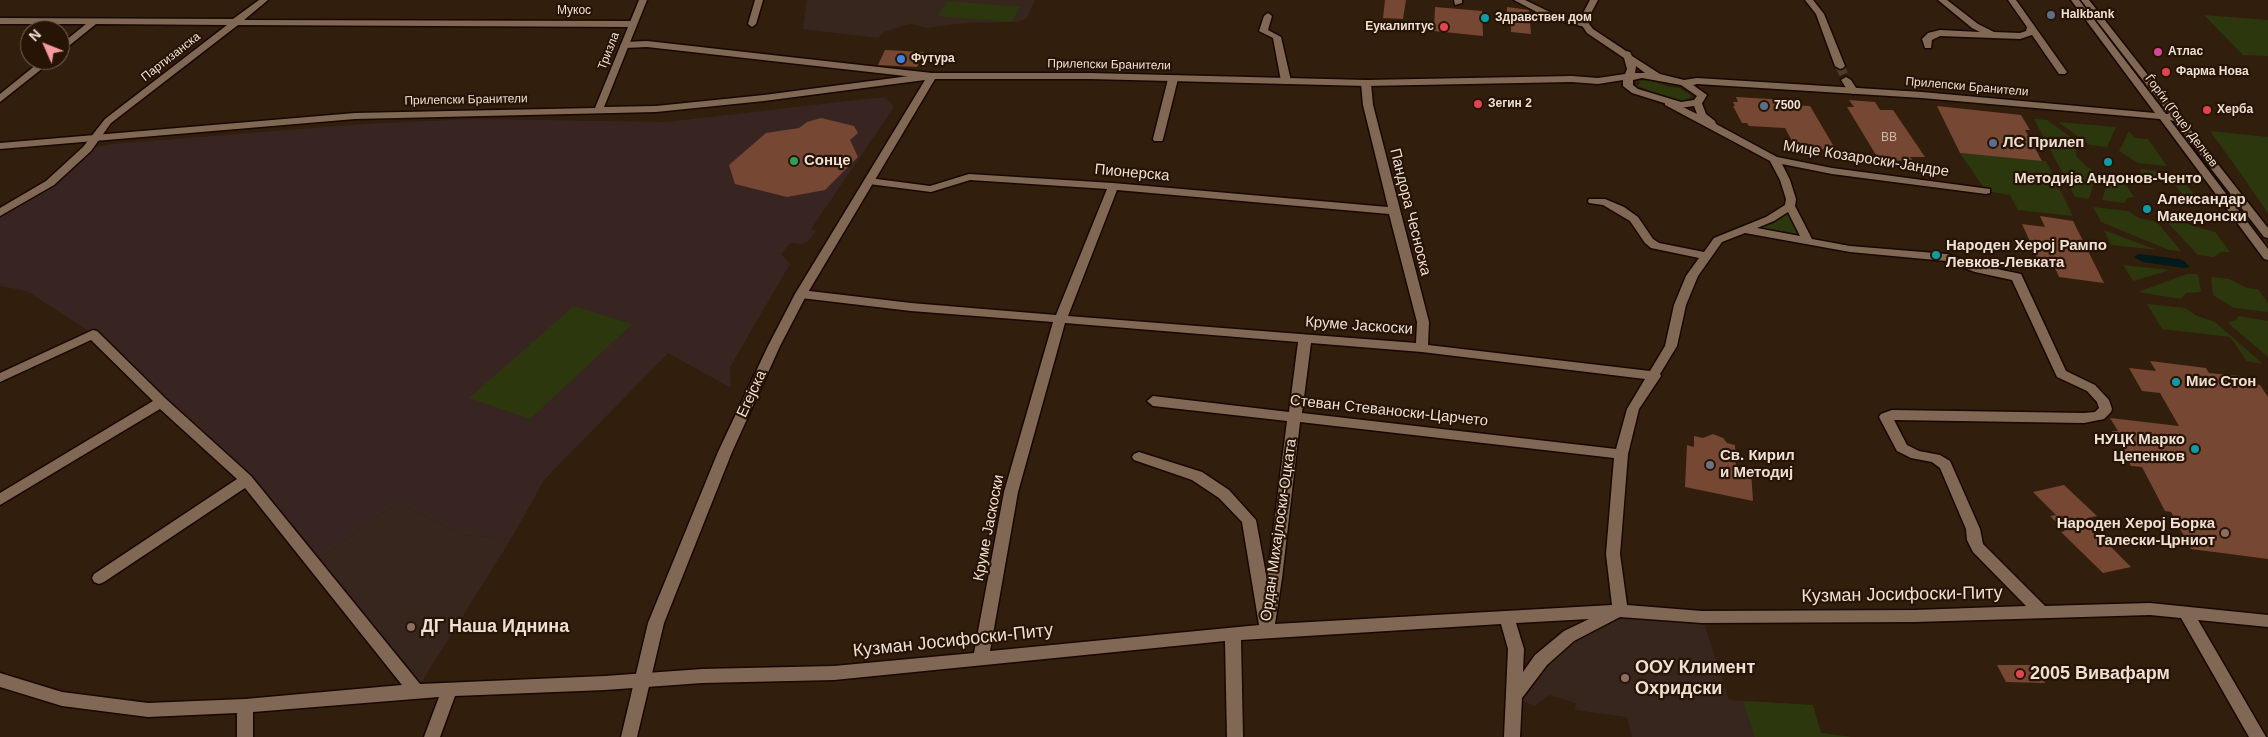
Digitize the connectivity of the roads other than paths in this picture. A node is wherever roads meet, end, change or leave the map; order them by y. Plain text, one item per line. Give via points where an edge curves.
1 (264, 0) edge
2 (643, 0) edge
3 (758, 0) edge
4 (1518, 0) edge
5 (1594, 0) edge
6 (1809, 0) edge
7 (1942, 0) edge
8 (2012, 0) edge
9 (2075, 0) edge
10 (2085, 0) edge
11 (1268, 16) dead end
12 (96, 20) junction
13 (0, 21) edge
14 (236, 22) junction
15 (632, 24) junction
16 (752, 24) dead end
17 (1585, 24) junction
18 (2030, 29) junction
19 (1996, 36) junction
20 (70, 42) edge
21 (625, 45) junction
22 (1928, 46) dead end
23 (1627, 54) junction
24 (1840, 66) tunnel mouth
25 (36, 70) edge
26 (2062, 72) dead end
27 (932, 76) junction
28 (1631, 76) junction
29 (1658, 76) junction
30 (1173, 79) junction
31 (1538, 80) junction
32 (1846, 80) tunnel mouth
33 (1286, 81) junction
34 (1366, 83) junction
35 (1684, 83) junction
36 (1755, 85) junction
37 (1635, 92) junction
38 (1853, 92) junction
39 (0, 99) edge
40 (1700, 99) junction
41 (1668, 103) junction
42 (598, 110) junction
43 (2161, 116) junction
44 (2177, 118) junction
45 (1720, 129) junction
46 (97, 137) junction
47 (1158, 140) dead end
48 (0, 146) edge
49 (1774, 159) junction
50 (869, 181) junction
51 (1113, 186) junction
52 (1986, 191) dead end
53 (1593, 201) dead end
54 (1790, 206) junction
55 (1394, 211) junction
56 (0, 213) edge
57 (1742, 229) junction
58 (2268, 235) edge
59 (1808, 241) junction
60 (1707, 256) junction
61 (2268, 257) edge
62 (801, 294) junction
63 (1060, 320) junction
64 (1305, 339) junction
65 (1422, 348) junction
66 (1654, 376) junction
67 (0, 378) edge
68 (1153, 401) dead end
69 (161, 402) junction
70 (1294, 418) junction
71 (1621, 454) junction
72 (1139, 457) dead end
73 (246, 480) junction
74 (0, 500) edge
75 (99, 578) dead end
76 (1620, 611) junction
77 (2184, 612) junction
78 (2042, 613) junction
79 (1507, 618) junction
80 (2268, 621) edge
81 (1266, 630) junction
82 (1233, 635) junction
83 (981, 657) junction
84 (0, 680) edge
85 (642, 680) junction
86 (416, 691) junction
87 (449, 691) junction
88 (1513, 697) junction
89 (245, 706) junction
90 (245, 737) edge
91 (432, 737) edge
92 (629, 737) edge
93 (1235, 737) edge
94 (1512, 737) edge
95 (2258, 737) edge

1 - 14 street, Партизанска
2 - 15 street, Тризла
3 - 16 street
4 - 17 street via 1551,16
5 - 17 street via 1586,14
6 - 24 street via 1820,14
7 - 19 street via 1975,26
8 - 18 street
9 - 43 street, Ѓорѓи (Гоце) Делчев
10 - 44 street, Ѓорѓи (Гоце) Делчев
11 - 33 street via 1263,31 1277,37
12 - 13 street, Мукос
12 - 14 street, Мукос
12 - 20 street
14 - 15 street, Мукос
14 - 46 street, Партизанска via 108,121
15 - 21 street, Тризла
17 - 23 street via 1590,31
18 - 19 street via 2030,33 2020,36
18 - 26 street
19 - 22 street via 1931,35 1926,39
21 - 27 street, Прилепски Бранители via 647,44
21 - 42 street, Тризла
23 - 28 street
23 - 29 street
25 - 39 street
27 - 30 street, Прилепски Бранители
27 - 42 street, Прилепски Бранители via 656,109
27 - 50 street, Егејска
28 - 29 street, Прилепски Бранители
28 - 31 street, Прилепски Бранители via 1618,80
28 - 37 street via 1628,86
29 - 35 street
30 - 33 street, Прилепски Бранители
30 - 47 street
31 - 34 street, Прилепски Бранители
31 - 37 street, Прилепски Бранители via 1599,85
32 - 38 street
33 - 34 street, Прилепски Бранители
34 - 55 street, Пандора Чесноска via 1368,105
35 - 36 street, Прилепски Бранители
35 - 40 street
36 - 38 street, Прилепски Бранители
36 - 40 street, Прилепски Бранители via 1724,87
37 - 41 street, Прилепски Бранители
38 - 43 street, Прилепски Бранители
40 - 41 street, Прилепски Бранители via 1691,105
40 - 45 street, Мице Козароски-Јандре via 1702,115
41 - 45 street, Мице Козароски-Јандре
42 - 46 street, Прилепски Бранители via 355,116
43 - 44 street, Прилепски Бранители
43 - 61 street, Ѓорѓи (Гоце) Делчев
44 - 58 street, Ѓорѓи (Гоце) Делчев
45 - 49 street, Мице Козароски-Јандре
46 - 48 street, Прилепски Бранители
46 - 56 street, Партизанска via 50,183
49 - 52 street, Мице Козароски-Јандре via 1832,171
49 - 54 street via 1785,180
50 - 51 street, Пионерска via 930,190 969,177
50 - 62 street, Егејска
51 - 55 street, Пионерска
51 - 63 street, Круме Јаскоски
53 - 60 street via 1613,205 1634,219 1655,246
54 - 57 street via 1770,219
54 - 59 street
55 - 65 street, Пандора Чесноска via 1423,322
57 - 59 street
57 - 60 street via 1718,240
59 - 78 street via 1850,249 1947,258 2017,277 2061,374 2091,388 2103,400 2106,410 2099,416 2084,418 1886,417 1902,448 1916,455 1935,458 1945,465 1974,529 1978,548
60 - 66 street via 1692,276 1680,305 1671,346
62 - 63 street, Круме Јаскоски
62 - 85 street, Егејска via 725,452 656,623
63 - 64 street, Круме Јаскоски
63 - 83 street, Круме Јаскоски via 1011,492
64 - 65 street, Круме Јаскоски
64 - 70 street, Ордан Михајлоски-Оцката
65 - 66 street, Круме Јаскоски
66 - 71 street via 1634,408
67 - 69 street via 93,334
68 - 70 street, Стеван Стеваноски-Царчето
69 - 73 street
69 - 74 street
70 - 71 street, Стеван Стеваноски-Царчето
70 - 81 street, Ордан Михајлоски-Оцката
71 - 76 street via 1614,554
72 - 81 street, Ордан Михајлоски-Оцката via 1198,476 1224,494 1249,520
73 - 75 street
73 - 86 street
76 - 78 street, Кузман Јосифоски-Питу via 1702,617
76 - 79 street, Кузман Јосифоски-Питу
76 - 88 street via 1568,636 1541,660
77 - 78 street, Кузман Јосифоски-Питу via 2150,609
77 - 80 street, Кузман Јосифоски-Питу
77 - 95 street
79 - 81 street, Кузман Јосифоски-Питу
79 - 88 street via 1516,649
81 - 82 street, Кузман Јосифоски-Питу
82 - 83 street, Кузман Јосифоски-Питу
82 - 93 street
83 - 85 street, Кузман Јосифоски-Питу via 834,673
84 - 89 street, Кузман Јосифоски-Питу via 62,699 148,710
85 - 87 street, Кузман Јосифоски-Питу
85 - 92 street, Егејска
86 - 87 street, Кузман Јосифоски-Питу
86 - 89 street, Кузман Јосифоски-Питу
87 - 91 street
88 - 94 street
89 - 90 street

